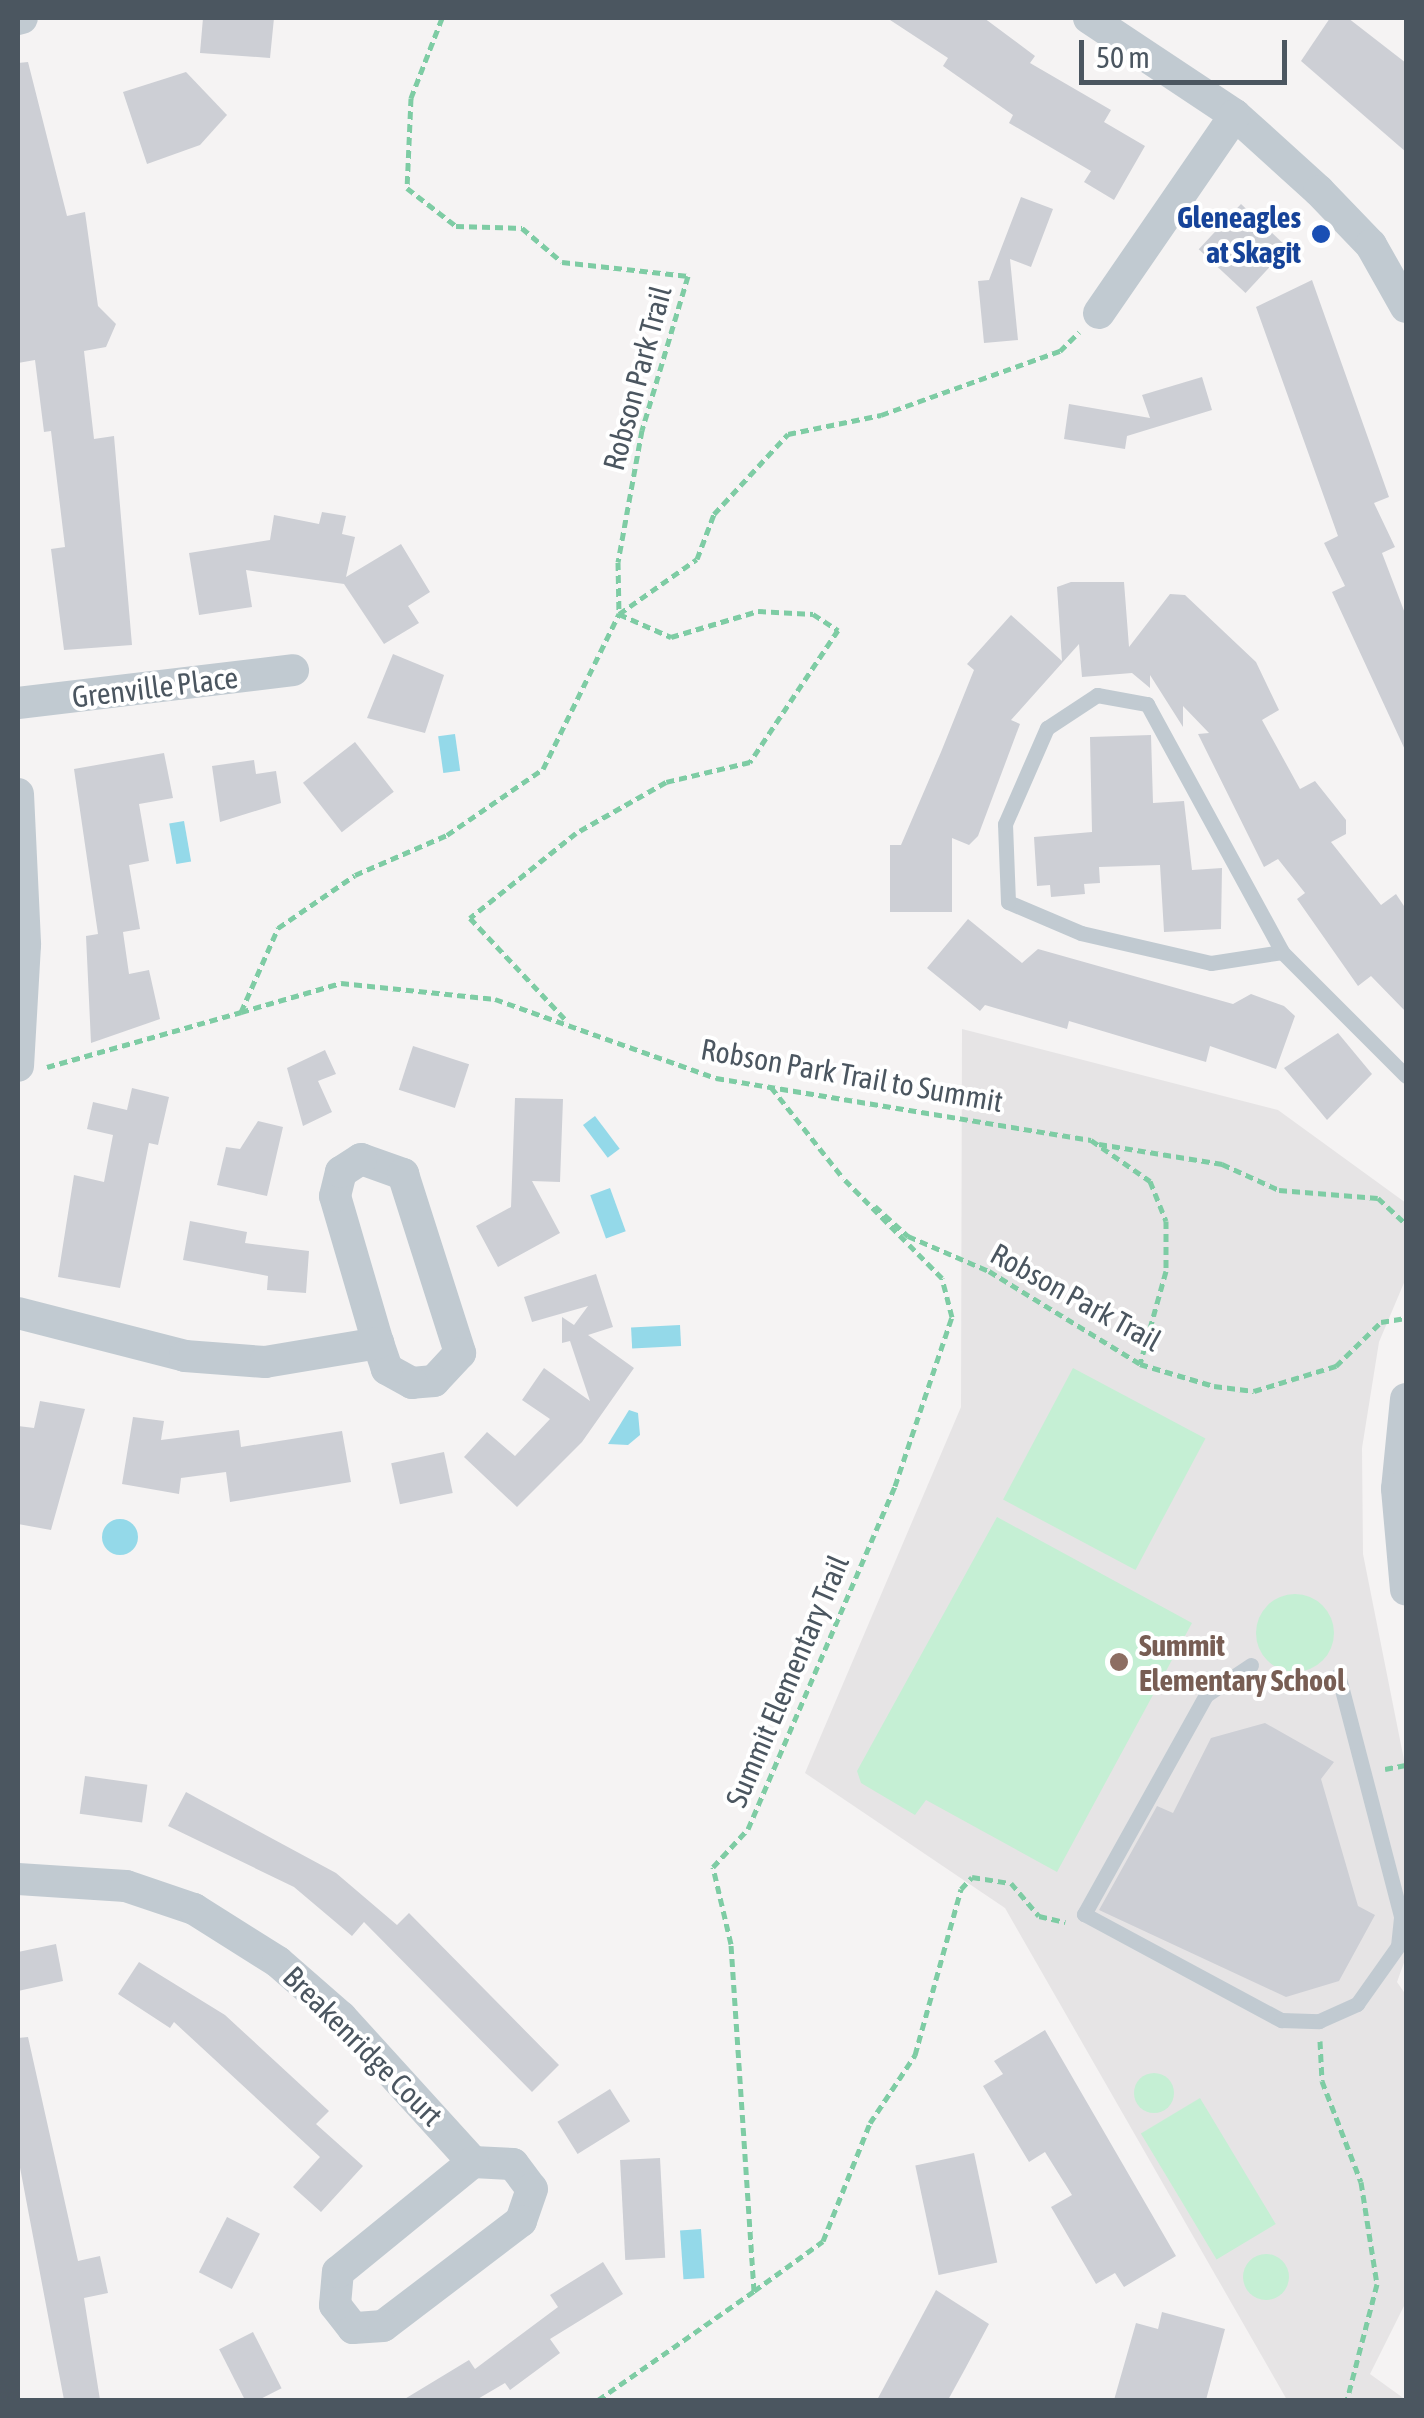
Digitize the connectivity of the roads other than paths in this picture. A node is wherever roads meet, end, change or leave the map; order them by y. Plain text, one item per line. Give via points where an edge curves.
1 (1089, 18) edge
2 (1235, 116) junction
3 (1406, 306) edge
4 (1099, 312) road end
5 (293, 670) dead end
6 (18, 703) edge
7 (18, 794) edge
8 (1282, 952) junction
9 (31, 1067) edge
10 (1406, 1076) edge
11 (18, 1313) edge
12 (378, 1344) junction
13 (1406, 1399) edge
14 (1402, 1434) edge
15 (1406, 1590) edge
16 (1251, 1665) dead end
17 (1338, 1676) dead end
18 (18, 1880) edge
19 (473, 2162) junction

1 - 2 street
2 - 3 street via 1370,245
2 - 4 street
5 - 6 street, Grenville Place
7 - 9 street
8 - 8 lane via 1147,704 1097,695 1046,728 1005,824 1008,902 1081,933 1211,964
8 - 10 lane
11 - 12 street via 185,1356 266,1362
12 - 12 street via 335,1196 341,1172 361,1159 402,1174 460,1354 443,1376 412,1383 387,1369
13 - 14 street
14 - 15 street
16 - 17 lane via 1206,1695 1084,1914 1281,2020 1319,2021 1382,1978 1401,1916
18 - 19 street, Breakenridge Court via 126,1886 194,1909 278,1962 341,2017
19 - 19 street via 338,2272 335,2305 353,2328 382,2326 521,2221 532,2189 513,2164

